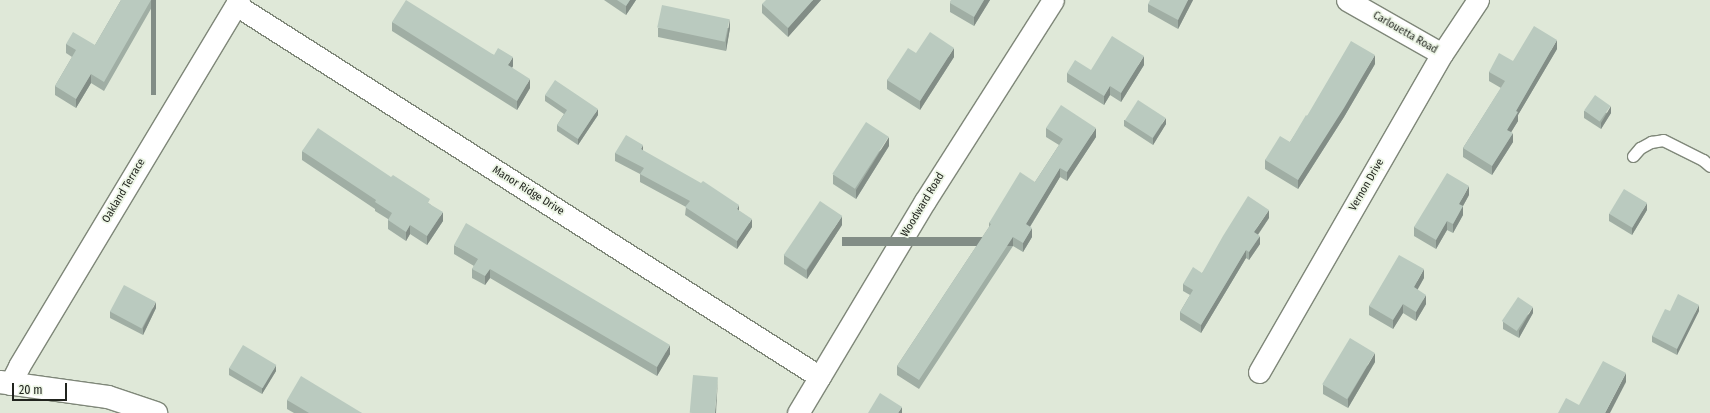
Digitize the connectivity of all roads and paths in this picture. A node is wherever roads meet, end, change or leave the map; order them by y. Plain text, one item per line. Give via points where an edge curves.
1 (1053, 0) edge
2 (1347, 0) edge
3 (1478, 0) edge
4 (237, 3) edge
5 (1442, 54) junction
6 (1633, 156) dead end
7 (1710, 166) edge
8 (1259, 372) dead end
9 (820, 377) junction
10 (5, 383) edge
11 (127, 408) edge
12 (156, 413) edge
13 (798, 413) edge

1 - 9 street, Woodward Road via 925,201
2 - 5 street, Carlouetta Road
3 - 5 street, Vernon Drive
4 - 9 street, Manor Ridge Drive
4 - 10 street, Oakland Terrace via 19,366
5 - 8 street, Vernon Drive
6 - 7 lane via 1640,148 1651,142 1663,140
9 - 13 street, Woodward Road
10 - 11 street via 108,397
11 - 12 street

